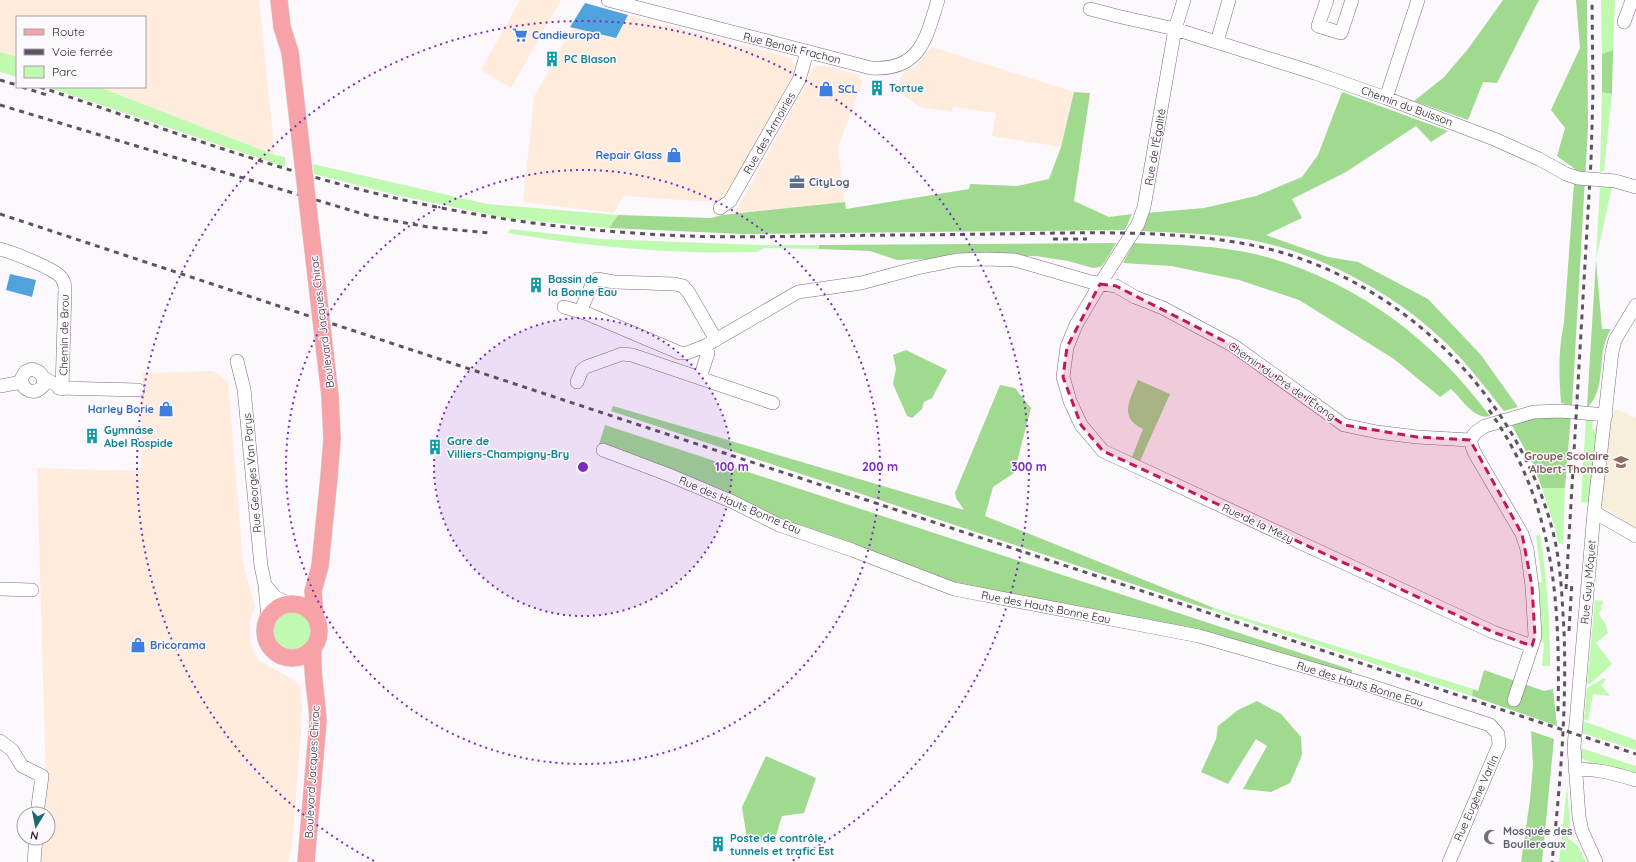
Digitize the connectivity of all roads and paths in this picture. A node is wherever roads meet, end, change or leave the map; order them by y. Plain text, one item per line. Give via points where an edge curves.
1 (608, 0) edge
2 (938, 0) edge
3 (1184, 0) edge
4 (1229, 0) edge
5 (1327, 0) edge
6 (1352, 0) edge
7 (1418, 0) edge
8 (1632, 0) edge
9 (283, 1) edge
10 (1090, 9) dead end
11 (1624, 22) dead end
12 (1175, 29) junction
13 (1217, 42) junction
14 (807, 52) junction
15 (1386, 98) junction
16 (1636, 187) edge
17 (720, 208) dead end
18 (0, 249) edge
19 (1100, 284) junction
20 (1636, 305) edge
21 (564, 307) dead end
22 (580, 312) junction
23 (644, 338) junction
24 (711, 343) junction
25 (637, 356) junction
26 (237, 361) dead end
27 (44, 378) junction
28 (700, 378) junction
29 (22, 382) junction
30 (577, 382) dead end
31 (0, 386) edge
32 (60, 389) junction
33 (138, 390) dead end
34 (37, 391) junction
35 (773, 403) dead end
36 (1606, 414) junction
37 (1470, 440) junction
38 (603, 450) dead end
39 (1594, 512) junction
40 (1636, 536) edge
41 (265, 585) junction
42 (0, 589) edge
43 (32, 590) dead end
44 (313, 591) junction
45 (294, 604) junction
46 (315, 616) junction
47 (268, 619) junction
48 (1532, 646) junction
49 (313, 649) junction
50 (288, 658) junction
51 (313, 681) junction
52 (1514, 700) dead end
53 (1498, 734) joint
54 (0, 741) edge
55 (1575, 770) junction
56 (1636, 780) edge
57 (38, 806) edge
58 (35, 846) edge
59 (34, 862) edge
60 (306, 862) edge
61 (1448, 862) edge
62 (1596, 862) edge

1 - 14 street, Rue Benoît Frachon
2 - 14 street, Rue Benoît Frachon via 920,50 892,67 871,68
3 - 12 street, Rue de l'Égalité
4 - 13 street
5 - 6 street via 1318,26 1341,33
7 - 15 street
8 - 11 street
9 - 44 main road, Boulevard Jacques Chirac, bridge via 282,27 290,52 330,396 332,439 329,477 320,566
10 - 12 street, Chemin du Buisson
12 - 13 street, Chemin du Buisson
12 - 19 street, Rue de l'Égalité via 1144,207 1138,224
13 - 15 street, Chemin du Buisson via 1296,66
14 - 17 street, Rue des Armoiries via 799,80 730,201
15 - 16 street, Chemin du Buisson, bridge via 1494,139 1566,174 1578,178 1615,181
18 - 32 street, Chemin de Brou via 50,270 63,281 65,290
19 - 24 street, Chemin du Pré de l'Étang via 1015,260 957,260 861,282 798,292
19 - 37 street, Chemin du Pré de l'Étang via 1116,286 1234,346 1344,426 1417,437
19 - 48 street, Rue de la Mézy via 1076,325 1067,347 1063,377 1081,425 1103,451 1493,632
20 - 36 street, Rue Guy Môquet via 1615,340
21 - 22 street, Chemin du Pré de l'Étang
22 - 23 street, Chemin du Pré de l'Étang
22 - 24 street via 593,282 597,279 675,284 683,286 689,292
23 - 24 street, Chemin du Pré de l'Étang via 680,353 692,352
23 - 25 street
24 - 28 street
25 - 28 street
25 - 30 street via 622,354 586,367
26 - 41 street, Rue Georges Van Parys via 244,389
27 - 29 street via 40,372 32,369 25,372
27 - 32 street
27 - 34 street via 42,386
28 - 35 street
29 - 31 street
29 - 34 street via 29,391
32 - 33 street
32 - 34 street via 54,392
36 - 37 street via 1534,412 1485,426
36 - 39 street, Rue Guy Môquet
37 - 48 street via 1474,452 1522,534 1527,549 1535,636
38 - 53 street, Rue des Hauts Bonne Eau via 705,490 779,525 954,589 1199,636 1452,711 1490,725
39 - 40 street
39 - 55 street, Rue Guy Môquet via 1574,728
41 - 45 street via 275,597
41 - 47 street, Rue Georges Van Parys
42 - 43 street
44 - 45 main road via 306,600
44 - 46 main road, Boulevard Jacques Chirac
45 - 46 main road via 306,607
45 - 47 main road via 275,610
46 - 49 main road, Boulevard Jacques Chirac via 320,630
47 - 50 main road, Boulevard Jacques Chirac via 265,634 269,645 276,653
48 - 52 street
49 - 50 main road via 301,657
49 - 51 main road, Boulevard Jacques Chirac
50 - 51 main road, Boulevard Jacques Chirac via 301,666
51 - 60 main road, Boulevard Jacques Chirac via 318,721
53 - 61 street, Rue Eugène Varlin via 1499,745 1494,758
54 - 57 street via 12,750 22,766 42,776
55 - 56 street via 1605,772
55 - 62 street, Rue Guy Môquet via 1582,831
58 - 59 street

